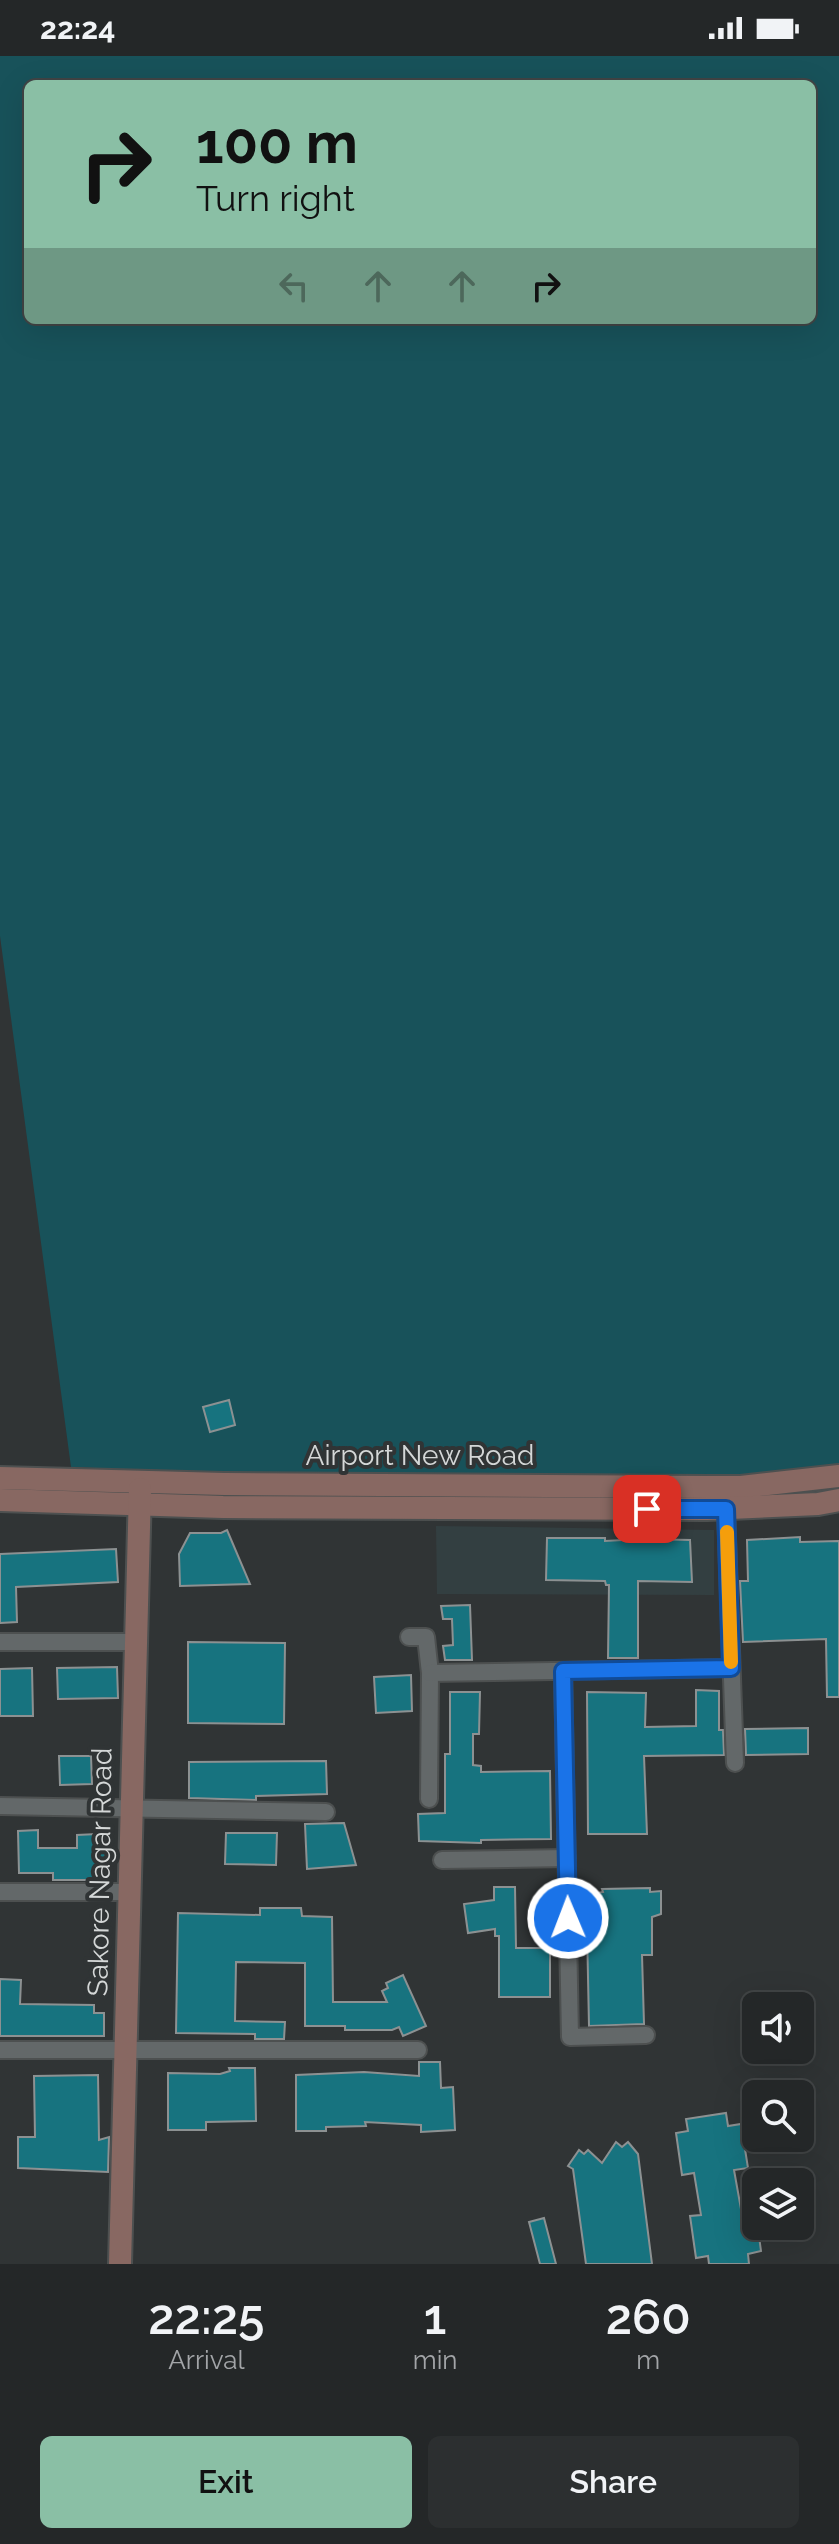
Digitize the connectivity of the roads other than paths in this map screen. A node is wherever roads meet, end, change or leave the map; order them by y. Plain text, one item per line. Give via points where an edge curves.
1 (839, 1476) edge
2 (0, 1478) edge
3 (140, 1493) junction
4 (0, 1500) edge
5 (839, 1500) edge
6 (726, 1509) junction
7 (409, 1637) dead end
8 (0, 1642) edge
9 (136, 1642) junction
10 (731, 1668) junction
11 (563, 1671) junction
12 (430, 1673) junction
13 (735, 1763) dead end
14 (429, 1799) dead end
15 (0, 1806) edge
16 (132, 1808) junction
17 (326, 1812) dead end
18 (567, 1858) junction
19 (442, 1860) dead end
20 (0, 1892) edge
21 (131, 1892) junction
22 (646, 2035) dead end
23 (0, 2050) edge
24 (126, 2050) junction
25 (418, 2050) dead end
26 (120, 2264) edge

1 - 3 main road, Airport New Road via 741,1487
2 - 3 main road, Airport New Road
3 - 4 main road, Airport New Road
3 - 6 main road, Airport New Road
3 - 9 main road, Sakore Nagar Road
5 - 6 main road, Airport New Road
6 - 10 street
7 - 12 street via 426,1637
8 - 9 street
9 - 16 main road, Sakore Nagar Road
10 - 11 street
10 - 13 street
11 - 12 street
11 - 18 street
12 - 14 street
15 - 16 street
16 - 17 street
16 - 21 main road, Sakore Nagar Road
18 - 19 street
18 - 22 street via 570,2037
20 - 21 street
21 - 24 main road, Sakore Nagar Road
23 - 24 street
24 - 25 street
24 - 26 main road, Sakore Nagar Road

